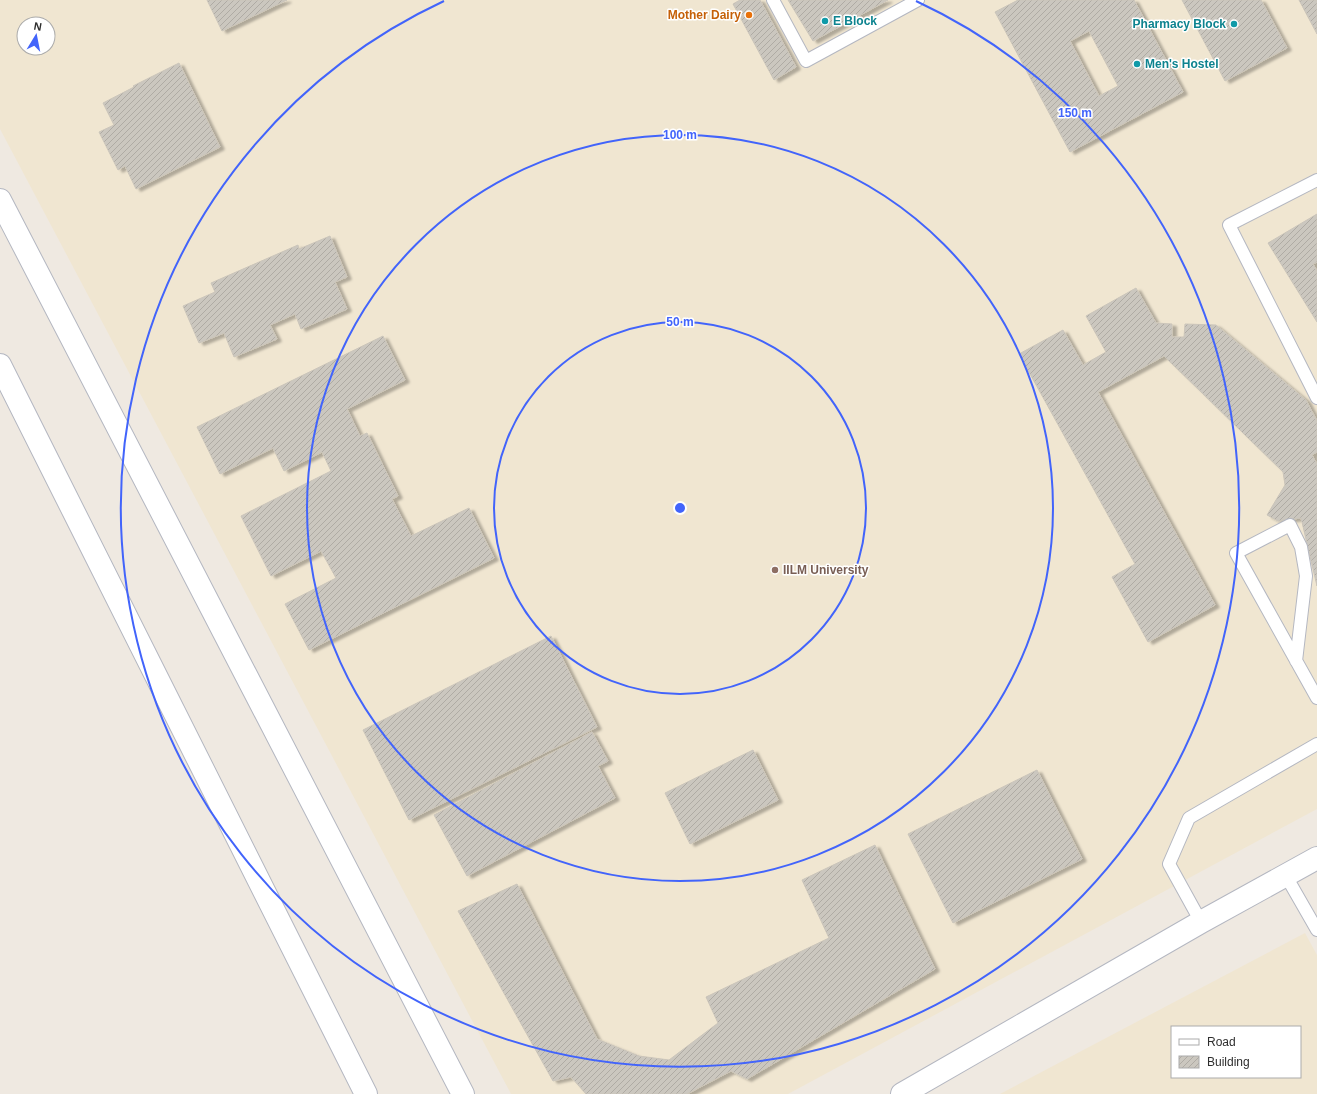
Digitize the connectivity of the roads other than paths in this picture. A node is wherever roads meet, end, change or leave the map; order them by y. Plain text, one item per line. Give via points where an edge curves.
1 (773, 0) edge
2 (918, 0) edge
3 (1317, 180) edge
4 (0, 200) edge
5 (0, 365) edge
6 (1315, 390) edge
7 (1296, 661) junction
8 (1317, 698) edge
9 (1317, 744) edge
10 (1317, 858) edge
11 (1286, 876) junction
12 (1202, 922) junction
13 (1317, 930) edge
14 (366, 1094) edge
15 (464, 1094) edge
16 (902, 1094) edge

1 - 2 lane via 806,61
3 - 6 lane via 1229,225
4 - 15 street
5 - 14 street
7 - 7 lane via 1236,553 1290,525 1301,546 1306,576
7 - 8 lane
9 - 12 lane via 1189,818 1169,864
10 - 11 street
11 - 12 street
11 - 13 lane
12 - 16 street

